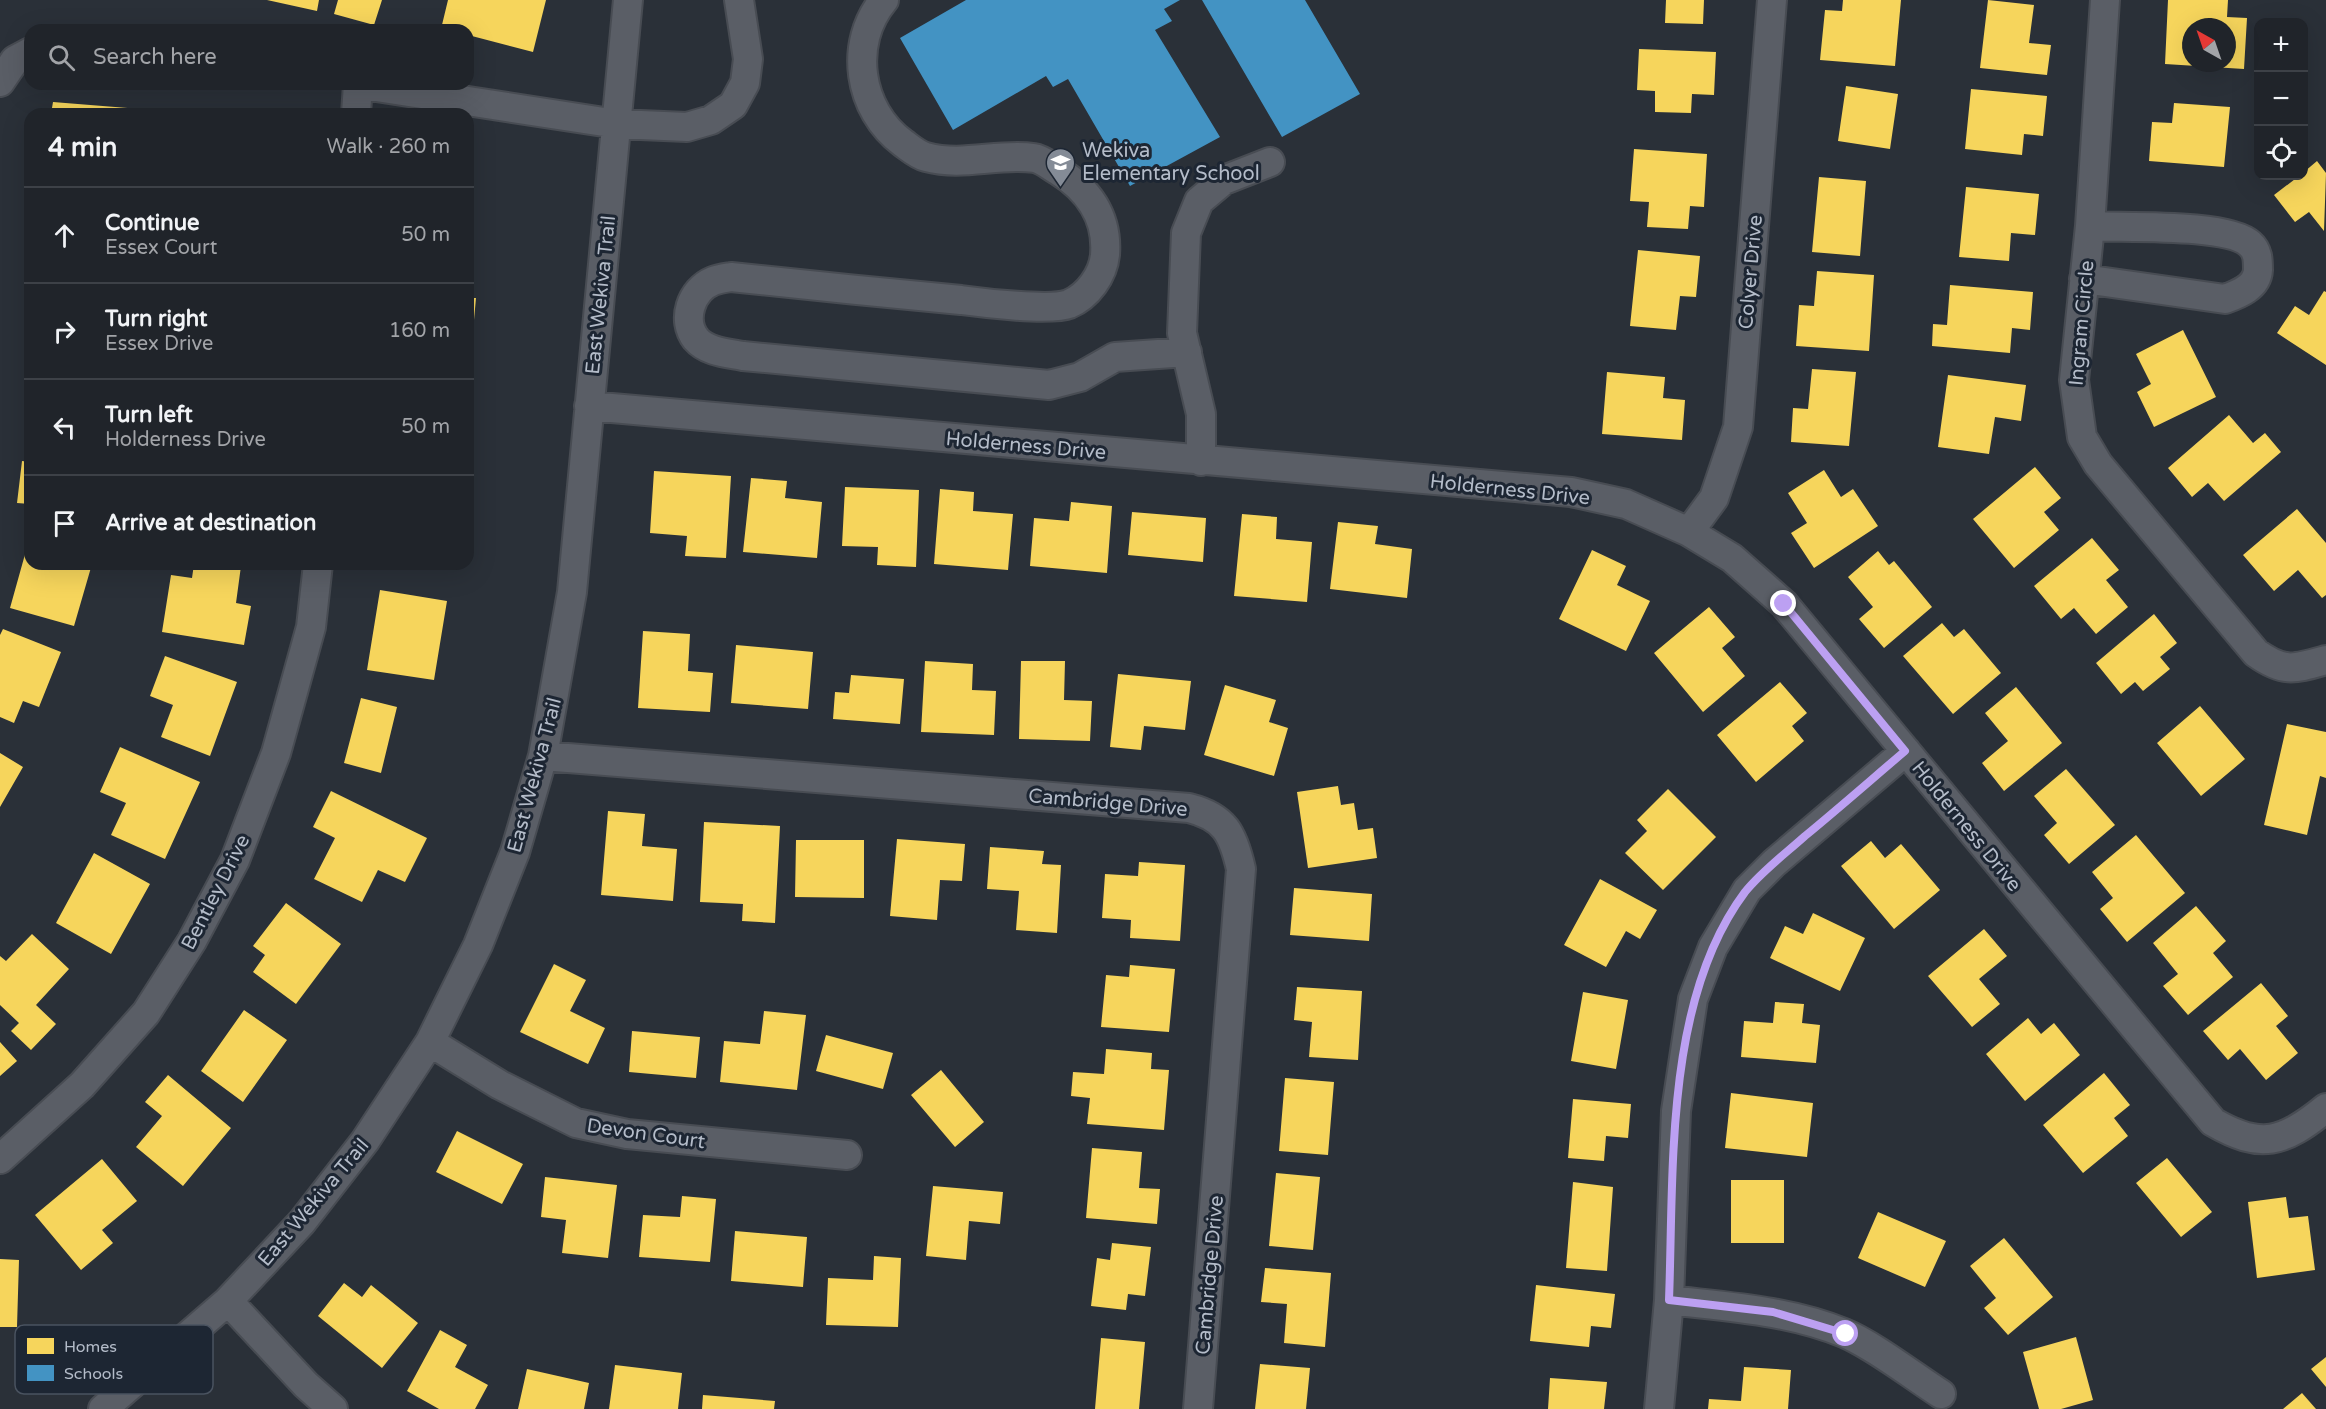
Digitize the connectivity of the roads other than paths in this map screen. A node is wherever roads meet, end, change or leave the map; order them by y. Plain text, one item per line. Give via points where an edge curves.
1 (628, 0) edge
2 (739, 0) edge
3 (884, 0) edge
4 (1772, 0) edge
5 (2105, 0) edge
6 (358, 90) edge
7 (397, 90) edge
8 (356, 108) edge
9 (617, 124) junction
10 (1270, 162) dead end
11 (2090, 226) junction
12 (2084, 279) junction
13 (1187, 352) junction
14 (589, 406) junction
15 (1202, 461) junction
16 (1689, 532) junction
17 (317, 570) edge
18 (2326, 660) edge
19 (1905, 751) junction
20 (543, 756) junction
21 (430, 1042) junction
22 (2326, 1108) edge
23 (847, 1155) dead end
24 (0, 1159) edge
25 (1669, 1300) junction
26 (228, 1301) junction
27 (200, 1325) edge
28 (120, 1394) edge
29 (1941, 1394) dead end
30 (103, 1409) edge
31 (333, 1409) edge
32 (1198, 1409) edge
33 (1659, 1409) edge

1 - 9 street, East Wekiva Trail
2 - 9 street via 748,59 745,83 733,105 711,120 687,127
3 - 13 street via 872,15 861,61 865,96 893,135 923,157 955,163 1036,158 1085,190 1100,215 1106,240 1104,264 1090,290 1068,304 1012,306 731,277 711,281 692,299 688,321 696,339 712,350 743,356 1049,385 1080,377 1115,357
4 - 16 street, Colyer Drive via 1738,427 1714,498
5 - 11 street, Ingram Circle
6 - 8 street
7 - 9 street
9 - 14 street, East Wekiva Trail
10 - 13 street via 1224,180 1199,201 1185,233 1182,333
11 - 12 street, Ingram Circle
11 - 12 street via 2223,231 2250,244 2258,257 2257,275 2245,292 2225,299
12 - 18 street, Ingram Circle via 2075,389 2082,437 2098,464 2256,652 2274,666 2295,669
13 - 15 street via 1202,414
14 - 15 street, Holderness Drive
14 - 20 street, East Wekiva Trail via 572,592
15 - 16 street, Holderness Drive via 1571,492 1626,504
16 - 19 street, Holderness Drive via 1732,558 1784,604
17 - 24 street, Bentley Drive via 311,627 279,742 235,860 192,941 146,1013 82,1085
19 - 22 street, Holderness Drive via 2213,1122 2236,1136 2261,1141 2283,1135
19 - 25 street via 1747,890 1713,946 1693,999 1676,1111
20 - 21 street, East Wekiva Trail via 507,873 478,945
20 - 32 street, Cambridge Drive via 1189,808 1209,813 1226,828 1241,869
21 - 23 street, Devon Court via 500,1085 576,1123 627,1134
21 - 26 street, East Wekiva Trail via 365,1141 309,1213
25 - 29 street via 1773,1312 1846,1334
25 - 33 street
26 - 27 street, East Wekiva Trail
26 - 31 street
28 - 30 street, East Wekiva Trail

